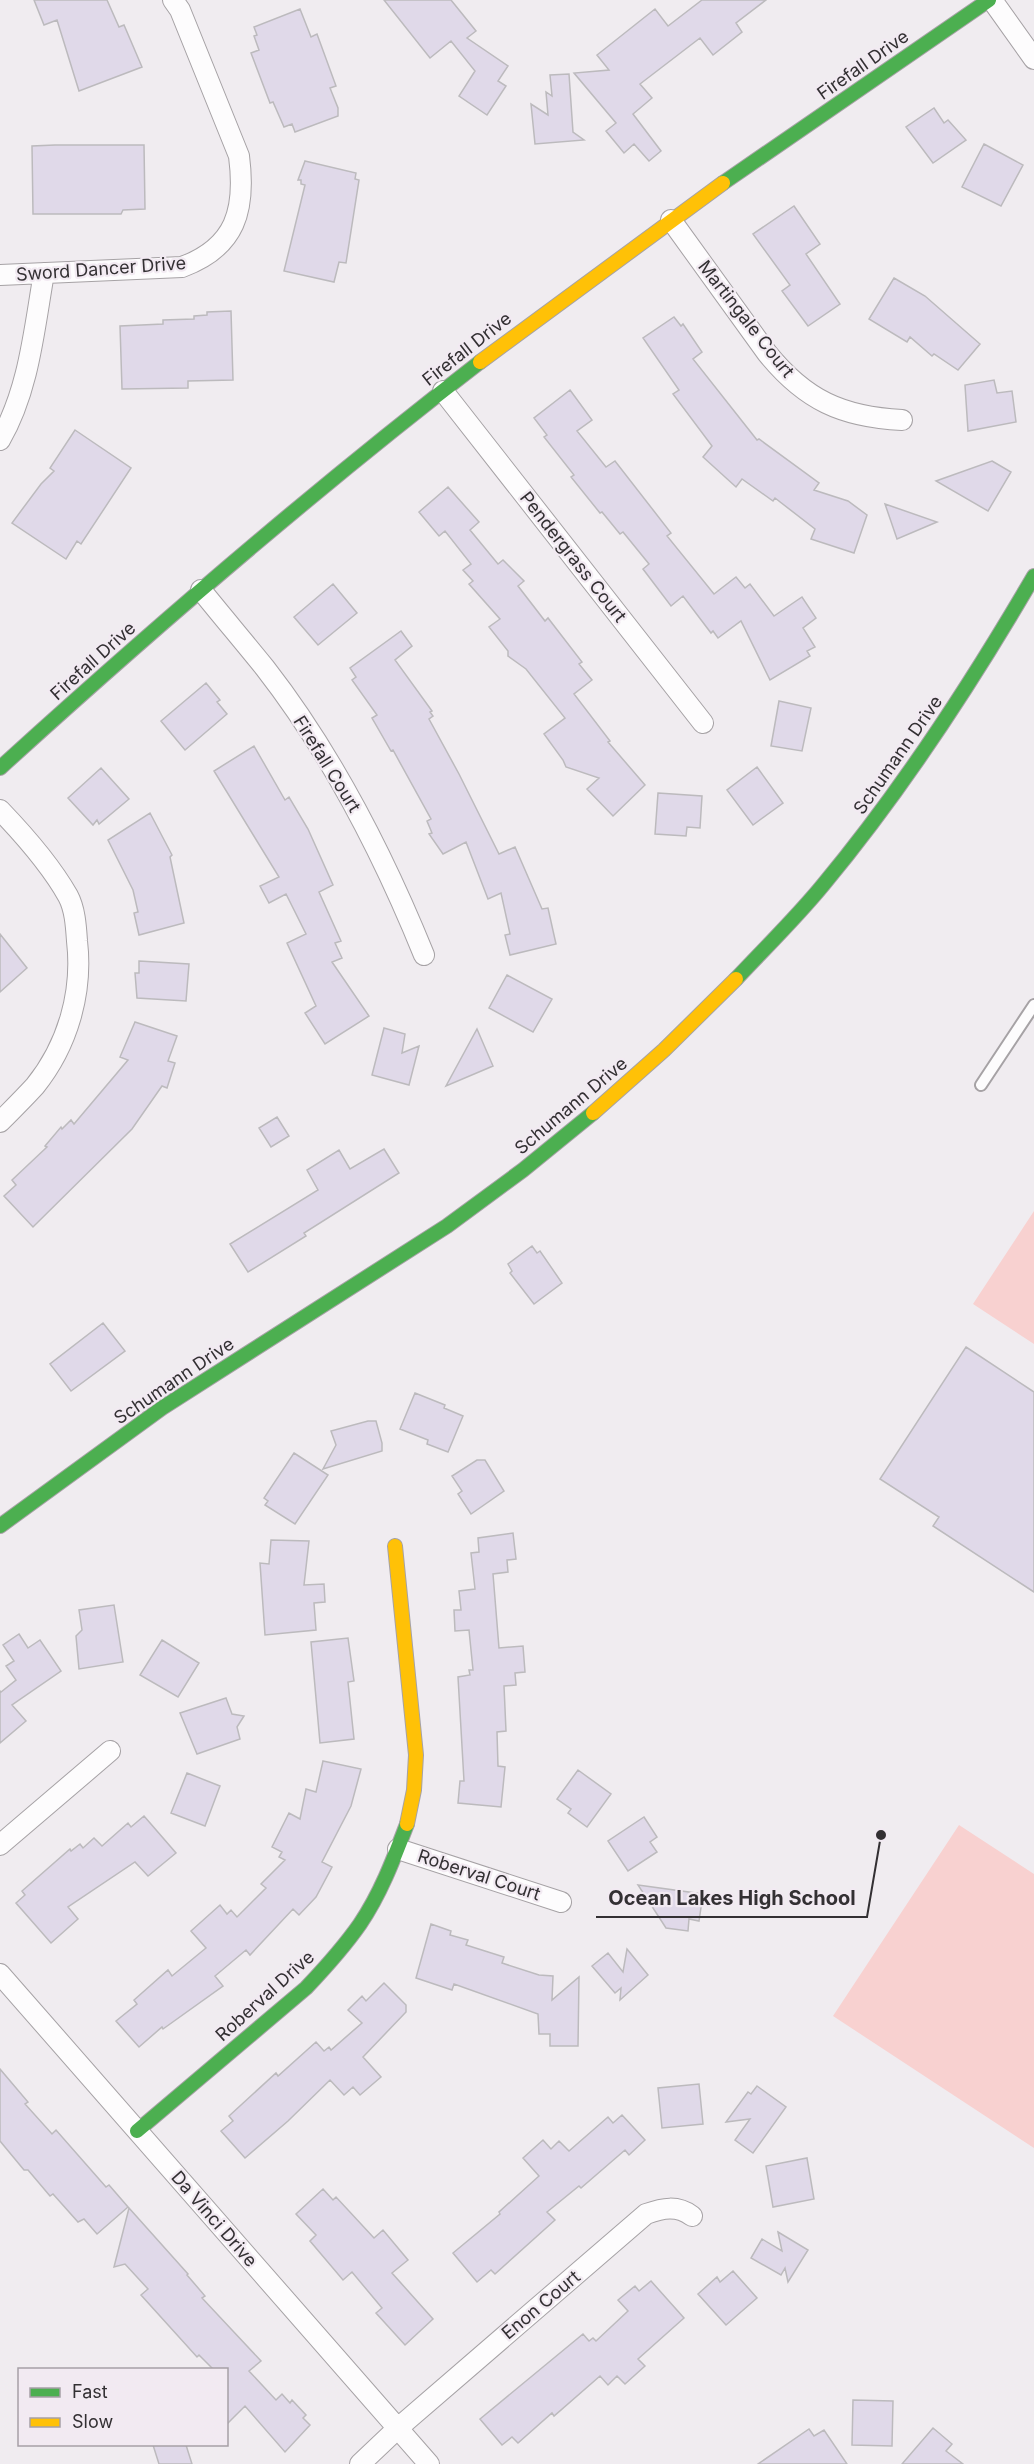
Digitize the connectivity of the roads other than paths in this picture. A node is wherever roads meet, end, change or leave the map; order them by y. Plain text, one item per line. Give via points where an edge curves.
1 (173, 0) edge
2 (990, 0) edge
3 (1034, 59) edge
4 (671, 220) junction
5 (44, 273) junction
6 (0, 275) edge
7 (443, 390) junction
8 (902, 420) dead end
9 (0, 440) edge
10 (1034, 576) edge
11 (201, 590) junction
12 (703, 723) dead end
13 (0, 768) edge
14 (0, 810) edge
15 (424, 955) dead end
16 (1034, 1005) edge
17 (981, 1085) dead end
18 (0, 1122) edge
19 (0, 1526) edge
20 (395, 1546) dead end
21 (110, 1751) dead end
22 (0, 1845) edge
23 (398, 1849) junction
24 (561, 1902) dead end
25 (0, 1974) edge
26 (137, 2131) junction
27 (692, 2216) dead end
28 (398, 2428) junction
29 (360, 2464) edge
30 (429, 2464) edge

1 - 5 street, Sword Dancer Drive via 239,156 239,212 231,231 219,248 182,267
2 - 3 street
2 - 4 street, Firefall Drive
4 - 7 street, Firefall Drive
4 - 8 street, Martingale Court via 767,353 799,387 847,412
5 - 6 street, Sword Dancer Drive
5 - 9 street via 24,387
7 - 11 street, Firefall Drive
7 - 12 street, Pendergrass Court
10 - 19 street, Schumann Drive via 952,711 829,879 718,1000 622,1089 486,1198 397,1260 160,1409
11 - 13 street, Firefall Drive
11 - 15 street, Firefall Court via 265,669 334,772 401,898
14 - 18 street via 43,858 69,898 79,957 72,1016 54,1058 35,1086
16 - 17 lane
20 - 23 street, Roberval Drive via 416,1755 414,1790
21 - 22 street
23 - 24 street, Roberval Court
23 - 26 street, Roberval Drive via 360,1924 331,1961 306,1988
25 - 26 street, Da Vinci Drive
26 - 28 street, Da Vinci Drive
27 - 28 street, Enon Court via 662,2208 646,2214
28 - 29 street, Enon Court
28 - 30 street, Da Vinci Drive

